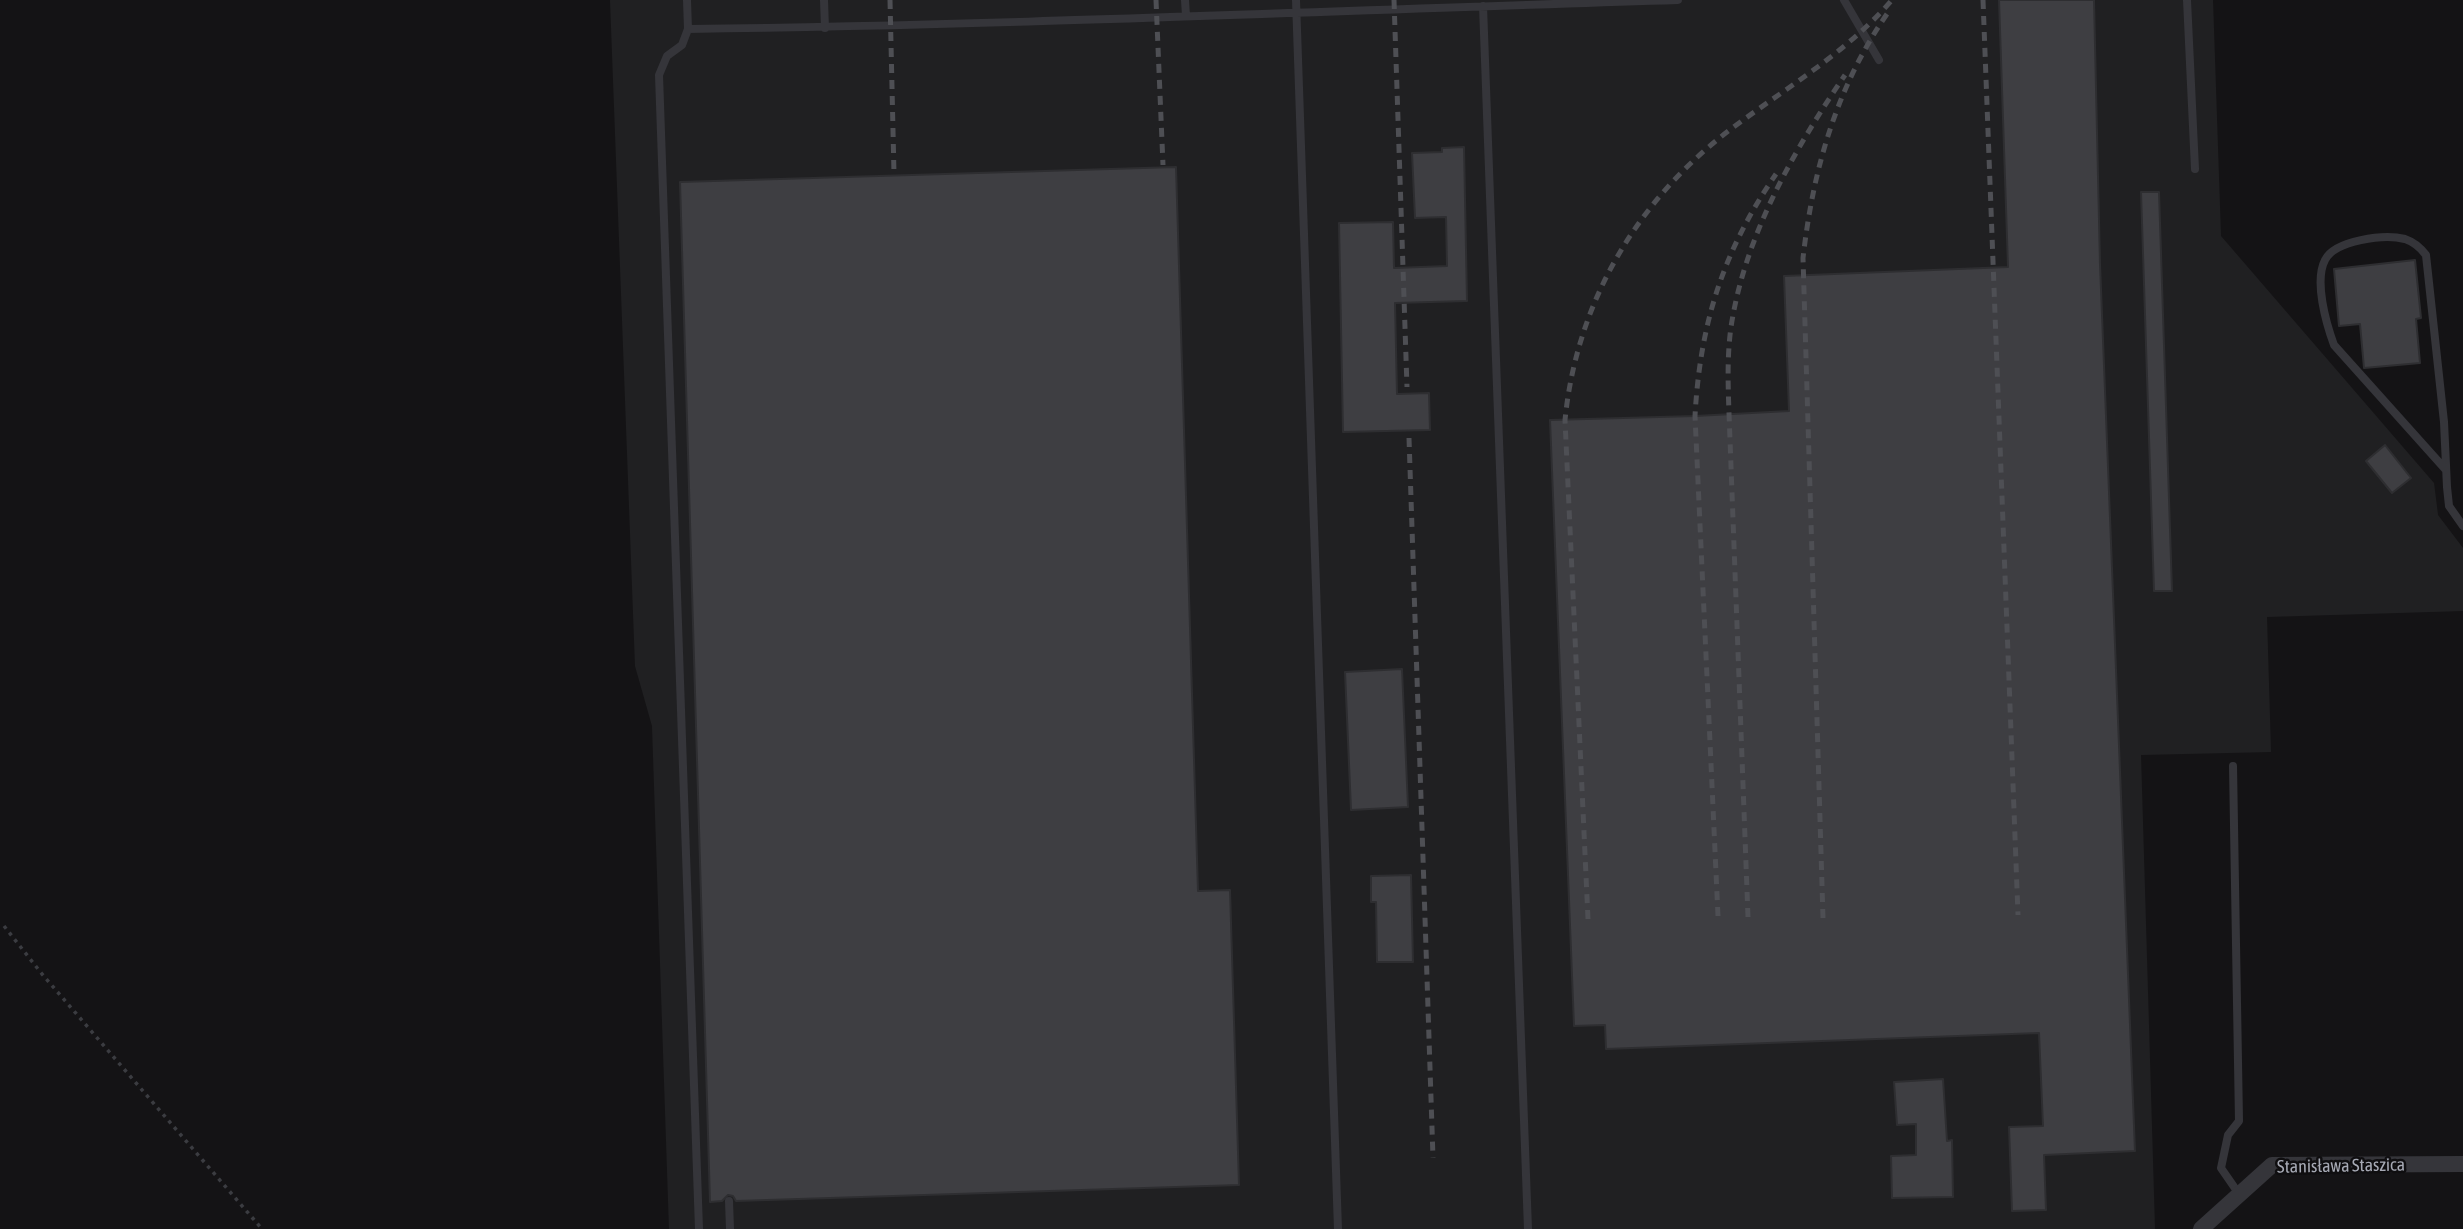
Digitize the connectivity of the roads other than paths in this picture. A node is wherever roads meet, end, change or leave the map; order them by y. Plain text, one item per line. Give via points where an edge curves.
1 (687, 0) edge
2 (824, 0) edge
3 (1185, 0) edge
4 (1296, 0) edge
5 (1678, 0) edge
6 (1844, 0) edge
7 (2187, 0) edge
8 (1637, 1) edge
9 (1483, 6) junction
10 (1296, 11) junction
11 (1185, 16) junction
12 (825, 28) junction
13 (688, 29) junction
14 (1879, 60) dead end
15 (2195, 169) dead end
16 (2446, 470) junction
17 (2463, 526) edge
18 (2233, 766) dead end
19 (2463, 1164) edge
20 (2239, 1194) junction
21 (729, 1201) dead end
22 (699, 1229) edge
23 (730, 1229) edge
24 (1338, 1229) edge
25 (1528, 1229) edge
26 (2201, 1229) edge

1 - 13 lane
2 - 12 lane
3 - 11 lane
4 - 10 lane
5 - 8 lane
6 - 14 lane
7 - 15 lane
8 - 9 lane
9 - 10 lane
9 - 25 lane
10 - 11 lane
10 - 24 lane
11 - 12 lane
12 - 13 lane
13 - 22 lane via 659,75
16 - 16 lane via 2426,255 2414,243 2393,237 2339,246 2324,261 2320,283 2334,345
16 - 17 lane via 2449,506
18 - 20 lane via 2239,1121 2228,1135 2221,1168
19 - 20 street, Stanisława Staszica via 2272,1165
20 - 26 street, Stanisława Staszica
21 - 23 lane

